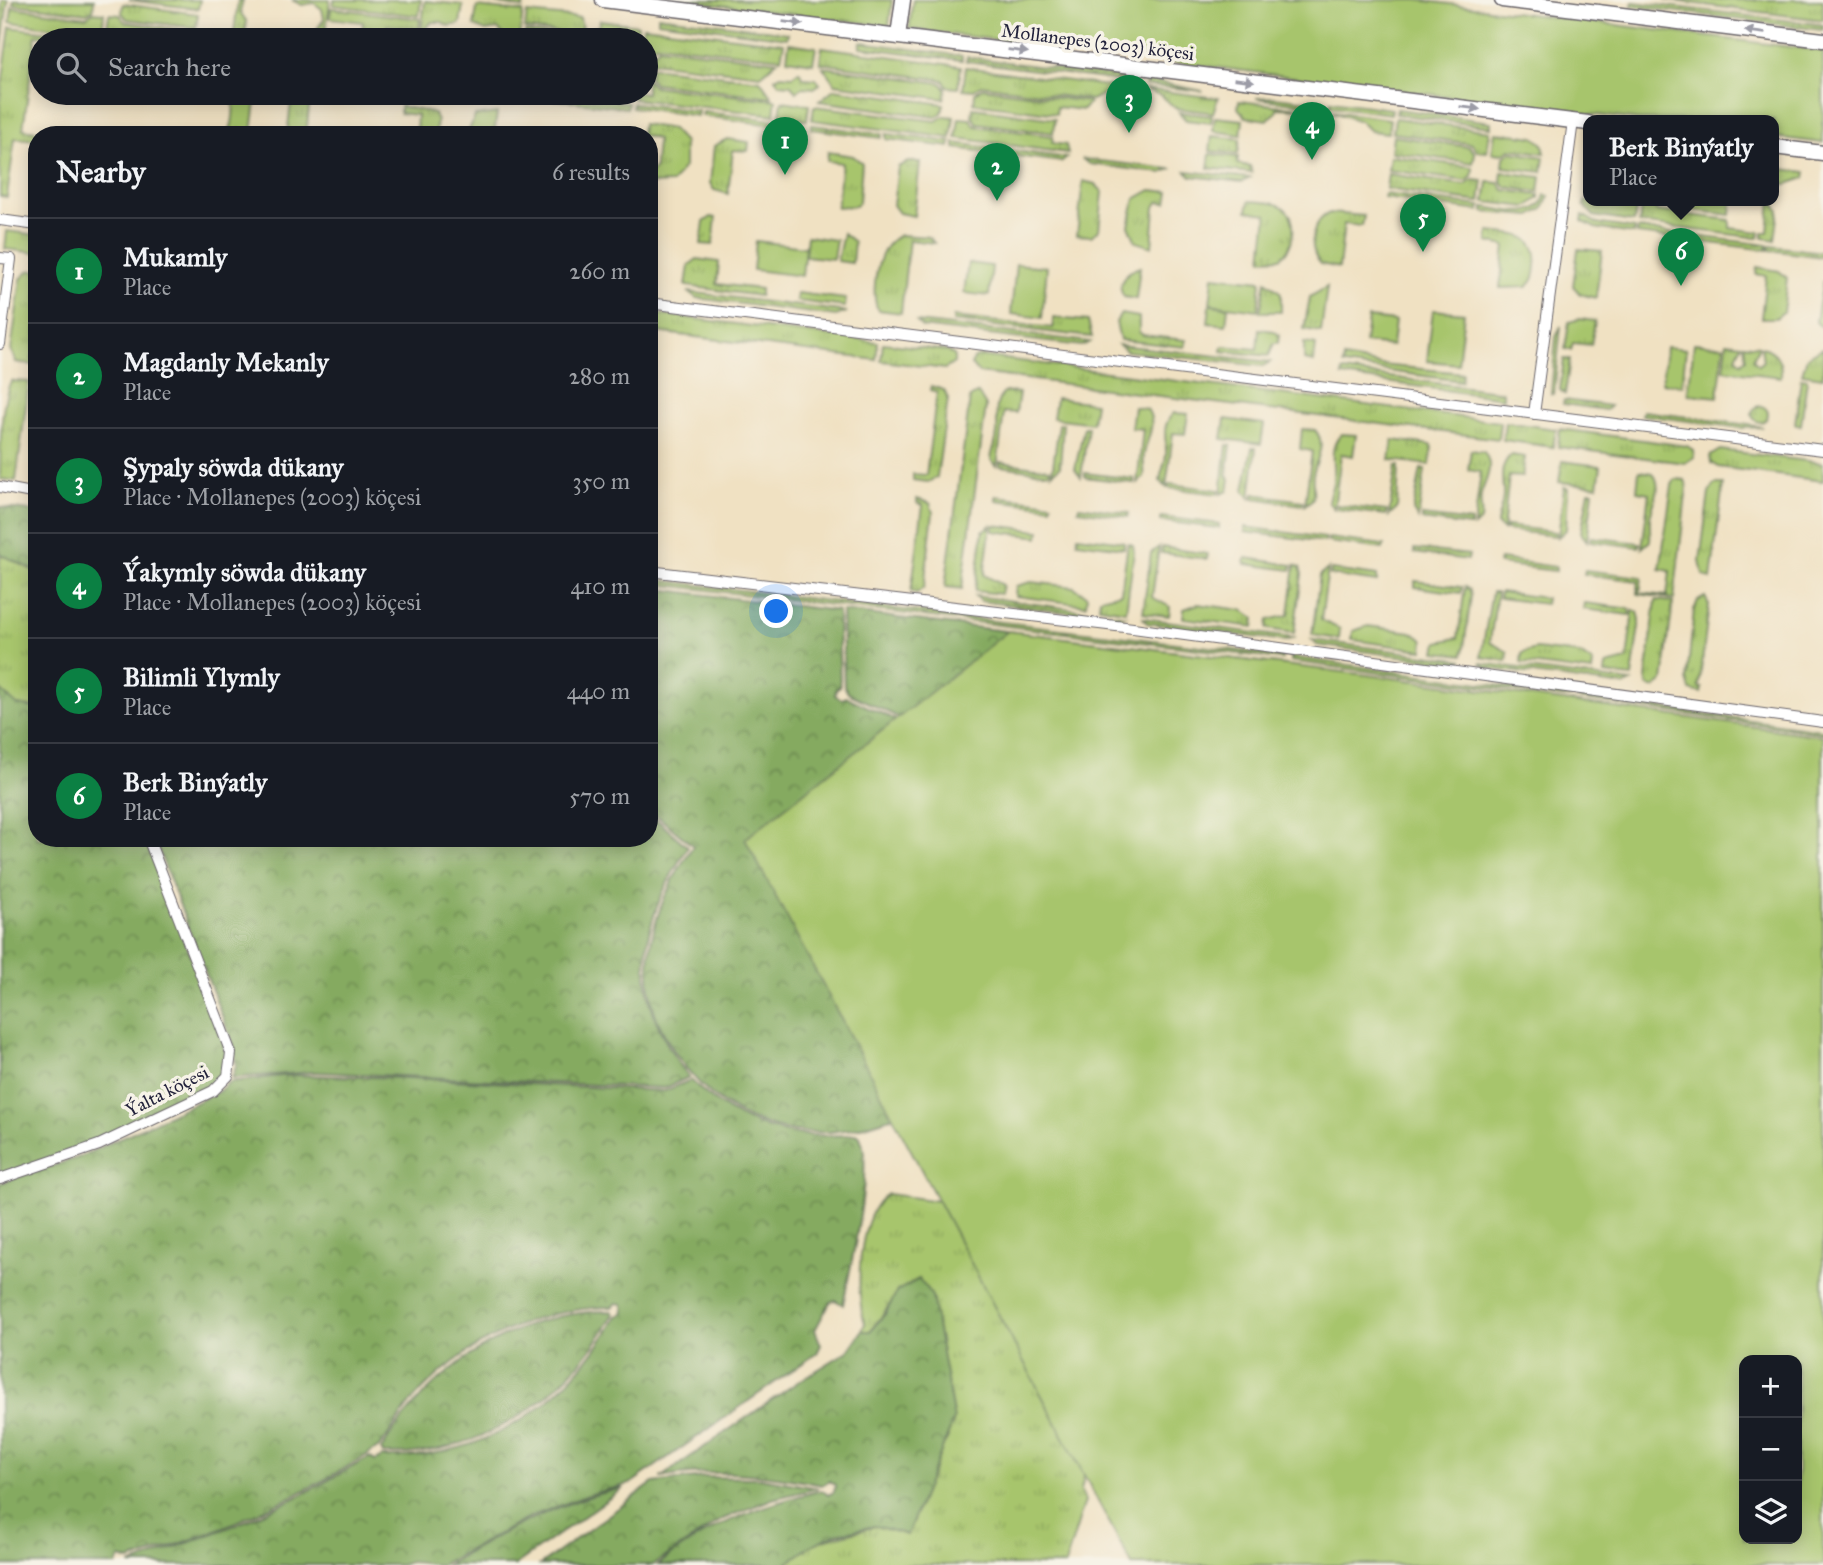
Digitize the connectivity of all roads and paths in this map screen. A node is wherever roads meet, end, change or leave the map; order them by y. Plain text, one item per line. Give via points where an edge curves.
1 (603, 0) edge
2 (903, 0) edge
3 (1502, 0) edge
4 (1589, 6) edge
5 (898, 36) junction
6 (1823, 40) edge
7 (1573, 121) junction
8 (1583, 122) edge
9 (1779, 148) edge
10 (1823, 153) edge
11 (0, 220) edge
12 (28, 224) edge
13 (0, 258) edge
14 (658, 304) edge
15 (0, 344) edge
16 (1534, 414) junction
17 (1823, 450) edge
18 (0, 487) edge
19 (28, 492) edge
20 (658, 572) edge
21 (1823, 722) edge
22 (151, 847) edge
23 (0, 1179) edge

1 -> 5 street, Mollanepes (2003) köçesi
2 - 5 street
3 - 4 street
6 -> 4 street
5 -> 7 street, Mollanepes (2003) köçesi
7 - 8 street, Mollanepes (2003) köçesi
7 - 16 street
9 - 10 street
11 - 12 street
13 - 15 street via 11,259
14 - 16 street
16 - 17 street
18 - 19 street
20 - 21 street via 1133,628
22 - 23 street, Ýalta köçesi via 231,1053 228,1076 213,1091 99,1145

